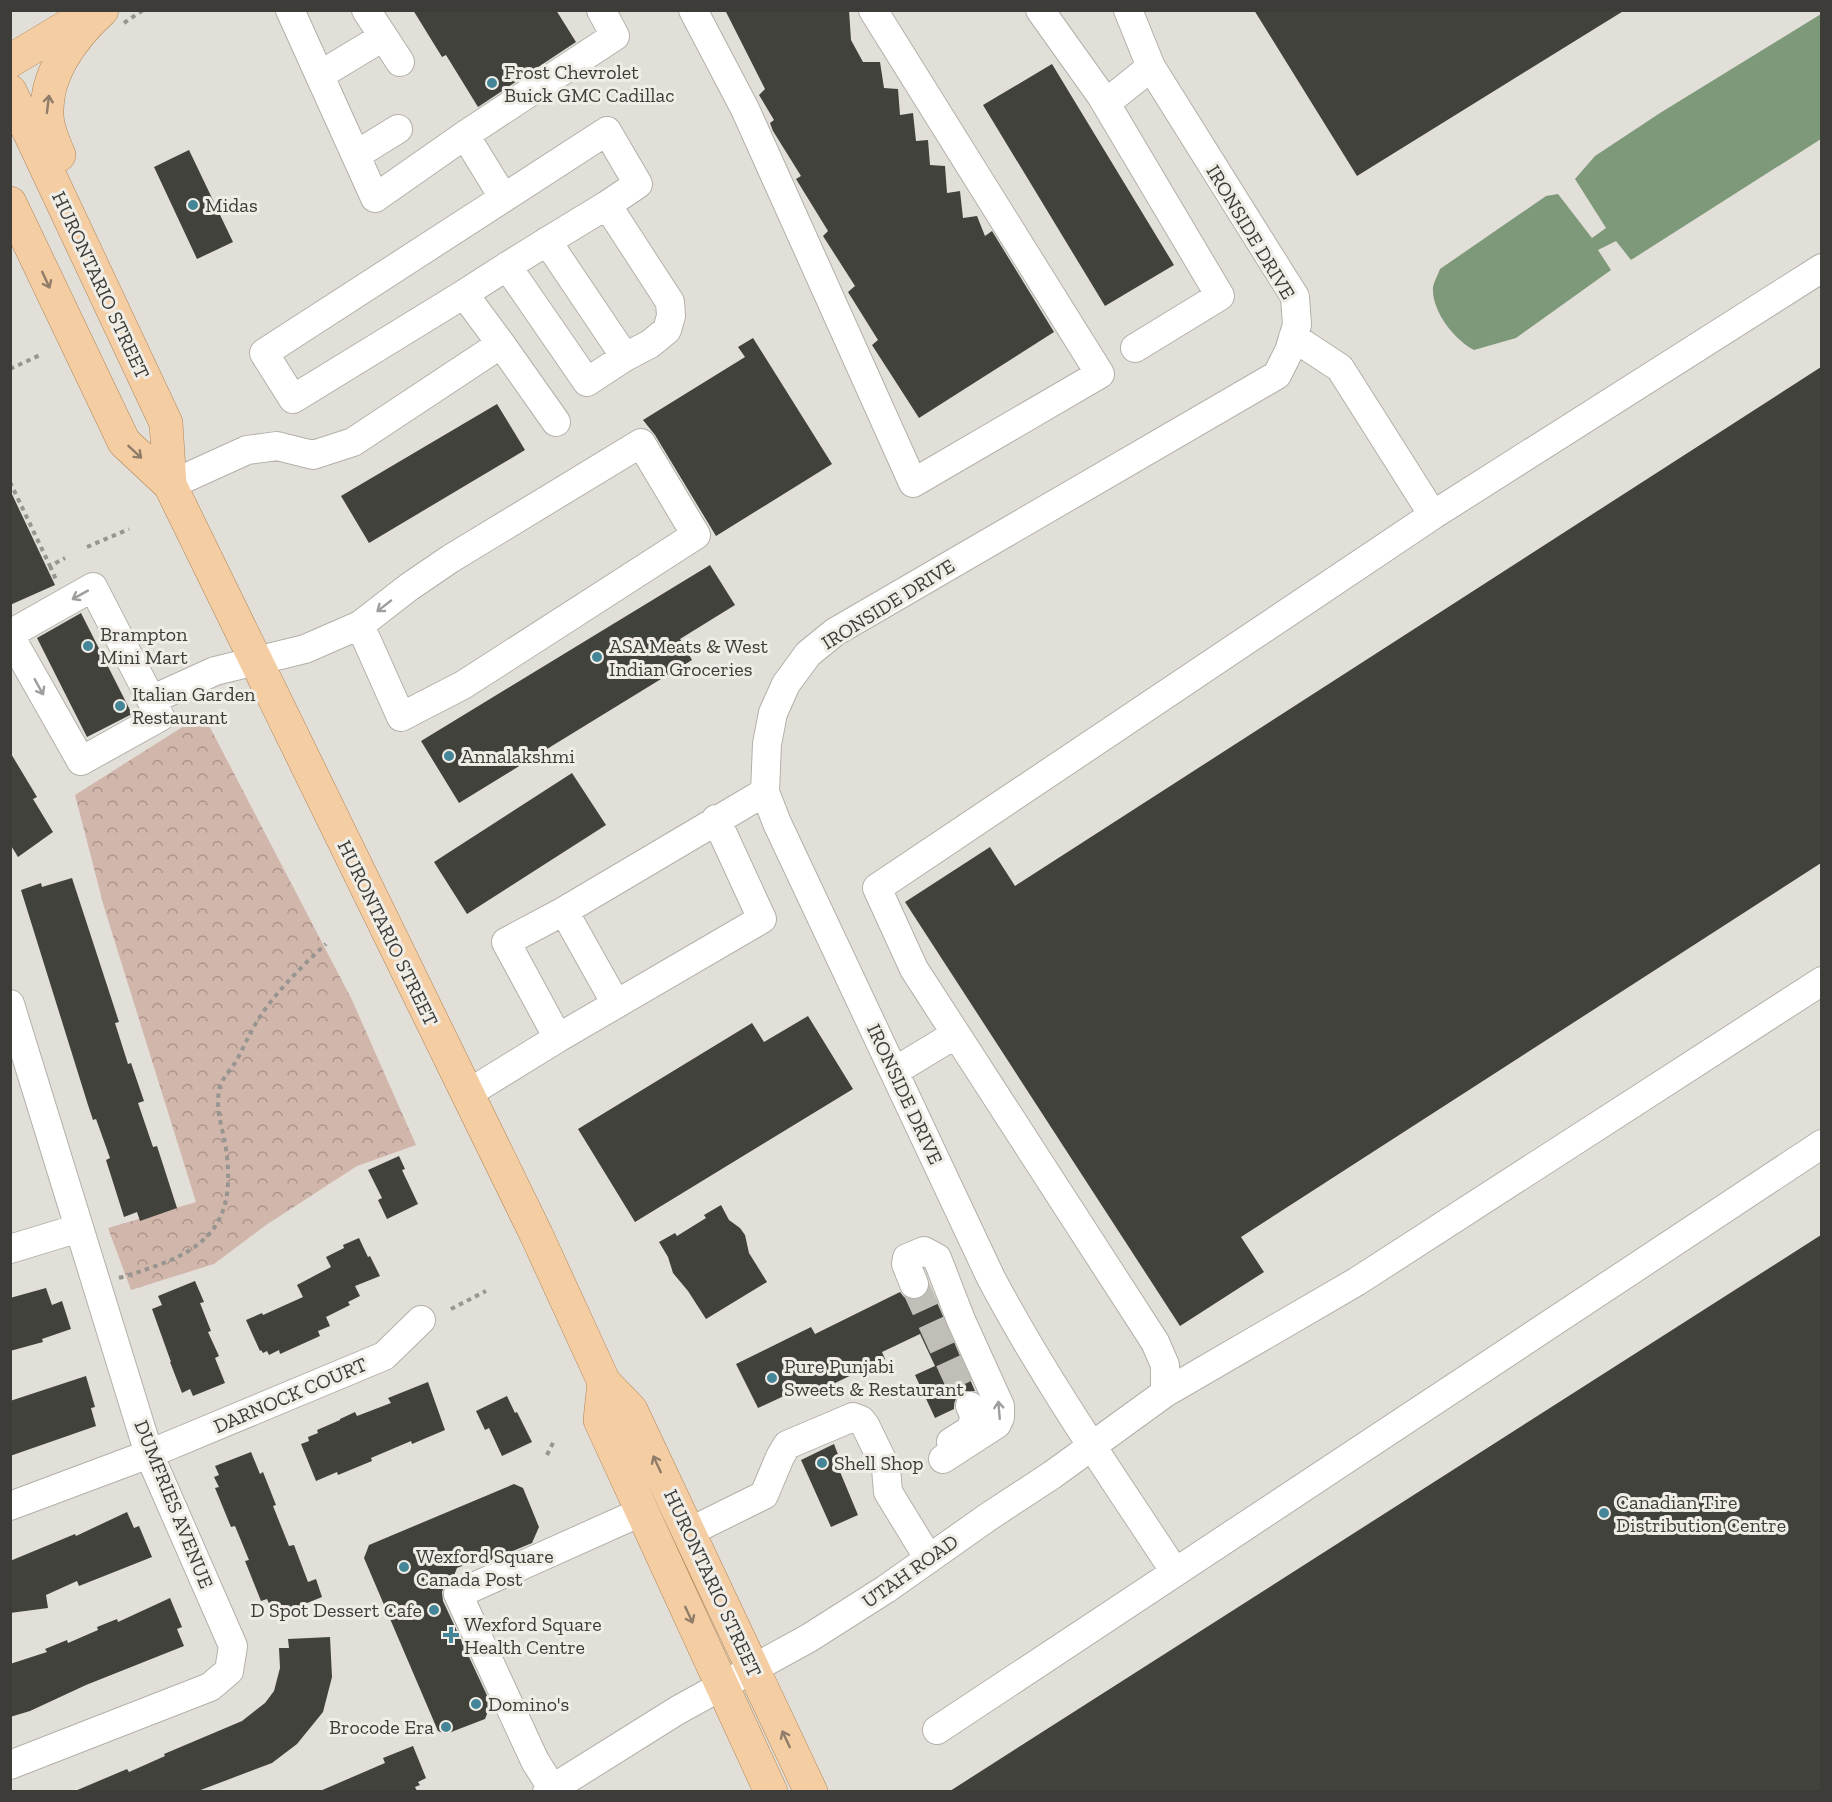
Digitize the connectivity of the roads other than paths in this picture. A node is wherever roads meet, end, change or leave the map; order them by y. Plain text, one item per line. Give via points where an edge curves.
1 (93, 10) edge
2 (102, 10) edge
3 (366, 10) edge
4 (601, 10) edge
5 (693, 10) edge
6 (873, 10) edge
7 (1040, 10) edge
8 (1128, 10) edge
9 (296, 13) edge
10 (383, 37) junction
11 (10, 61) edge
12 (400, 62) dead end
13 (1151, 67) junction
14 (320, 75) junction
15 (10, 91) edge
16 (1106, 103) junction
17 (398, 129) dead end
18 (465, 135) junction
19 (356, 155) junction
20 (503, 197) junction
21 (607, 205) junction
22 (14, 215) edge
23 (70, 219) junction
24 (547, 241) junction
25 (507, 266) junction
26 (1821, 268) edge
27 (464, 294) junction
28 (1293, 337) junction
29 (501, 344) junction
30 (1135, 348) dead end
31 (625, 357) junction
32 (556, 422) dead end
33 (170, 485) junction
34 (1433, 515) junction
35 (360, 625) junction
36 (10, 635) edge
37 (257, 661) junction
38 (151, 700) junction
39 (765, 792) junction
40 (716, 819) junction
41 (564, 911) junction
42 (1821, 981) edge
43 (10, 1004) edge
44 (616, 1004) junction
45 (956, 1034) junction
46 (558, 1038) junction
47 (895, 1071) junction
48 (467, 1094) junction
49 (1821, 1144) edge
50 (79, 1228) junction
51 (10, 1249) edge
52 (914, 1284) tunnel mouth
53 (421, 1320) dead end
54 (604, 1382) junction
55 (1165, 1393) junction
56 (970, 1406) tunnel mouth
57 (1092, 1445) junction
58 (149, 1454) junction
59 (10, 1506) edge
60 (641, 1512) junction
61 (689, 1532) junction
62 (929, 1559) junction
63 (1175, 1572) junction
64 (753, 1669) junction
65 (722, 1686) junction
66 (937, 1730) dead end
67 (10, 1765) edge
68 (550, 1790) edge
69 (771, 1791) edge
70 (811, 1791) edge

1 - 11 main road
23 -> 2 main road via 76,193 51,137 47,115 50,90 66,50
3 - 10 street
4 - 18 street via 615,36
5 - 6 street via 745,109 913,483 1100,374
7 - 16 street
8 - 13 street, IRONSIDE DRIVE
9 - 14 street
10 - 12 street
10 - 14 street
13 - 16 street
13 - 28 street, IRONSIDE DRIVE via 1295,297 1297,325
14 - 19 street
15 - 23 main road, HURONTARIO STREET
16 - 30 street via 1220,296
17 - 19 street
18 - 19 street via 375,198
18 - 20 street
20 - 21 street via 607,131 638,184
20 - 27 street via 264,353 293,399
21 - 24 street
21 - 31 street via 669,302 671,316 667,330
22 -> 33 main road, HURONTARIO STREET via 124,442
23 - 33 main road, HURONTARIO STREET via 166,423
24 - 25 street
24 - 31 street
25 - 27 street
25 - 31 street via 587,382
26 - 34 street
27 - 29 street
28 - 34 street via 1340,368
28 - 39 street, IRONSIDE DRIVE via 1276,375 835,632 808,654 786,684 773,713
29 - 32 street
29 - 33 street via 352,442 313,455 277,446 247,450
33 - 37 main road, HURONTARIO STREET
34 - 45 street via 877,888 914,969
35 -> 35 street via 401,717 463,685 696,535 641,443 450,559
35 - 37 street via 305,649
38 -> 36 street via 93,587
36 -> 38 street via 81,761 160,717
37 - 38 street via 215,670
37 - 48 main road, HURONTARIO STREET
39 - 40 street
39 - 47 street, IRONSIDE DRIVE
40 - 41 street
40 - 44 street via 762,919
41 - 44 street
41 - 46 street via 506,942
42 - 55 street, UTAH ROAD via 1356,1282
43 - 50 street, DUMFRIES AVENUE
44 - 46 street
45 - 47 street
45 - 55 street via 1155,1342 1165,1365
46 - 48 street
47 - 57 street, IRONSIDE DRIVE via 991,1278
48 - 54 main road, HURONTARIO STREET
49 - 63 street
50 - 51 street
50 - 58 street, DUMFRIES AVENUE
56 -> 52 street via 975,1417 970,1430 941,1454 997,1424 1000,1406 937,1258 924,1251 907,1258
53 - 58 street, DARNOCK COURT via 384,1356
54 - 60 main road, HURONTARIO STREET via 600,1420
61 -> 54 main road, HURONTARIO STREET via 632,1410
55 - 57 street, UTAH ROAD
57 - 62 street, UTAH ROAD
57 - 63 street, IRONSIDE DRIVE
58 - 59 street, DARNOCK COURT
58 - 67 street, DUMFRIES AVENUE via 233,1646 229,1671 210,1687
60 -> 65 main road, HURONTARIO STREET
60 - 68 street via 458,1594
61 - 62 street via 764,1496 787,1445 853,1417 865,1425 886,1468 888,1492
61 - 64 main road, HURONTARIO STREET
62 - 64 street, UTAH ROAD
63 - 66 street
64 - 65 street, UTAH ROAD
70 -> 64 main road, HURONTARIO STREET
65 - 68 street, UTAH ROAD
65 - 69 main road, HURONTARIO STREET

